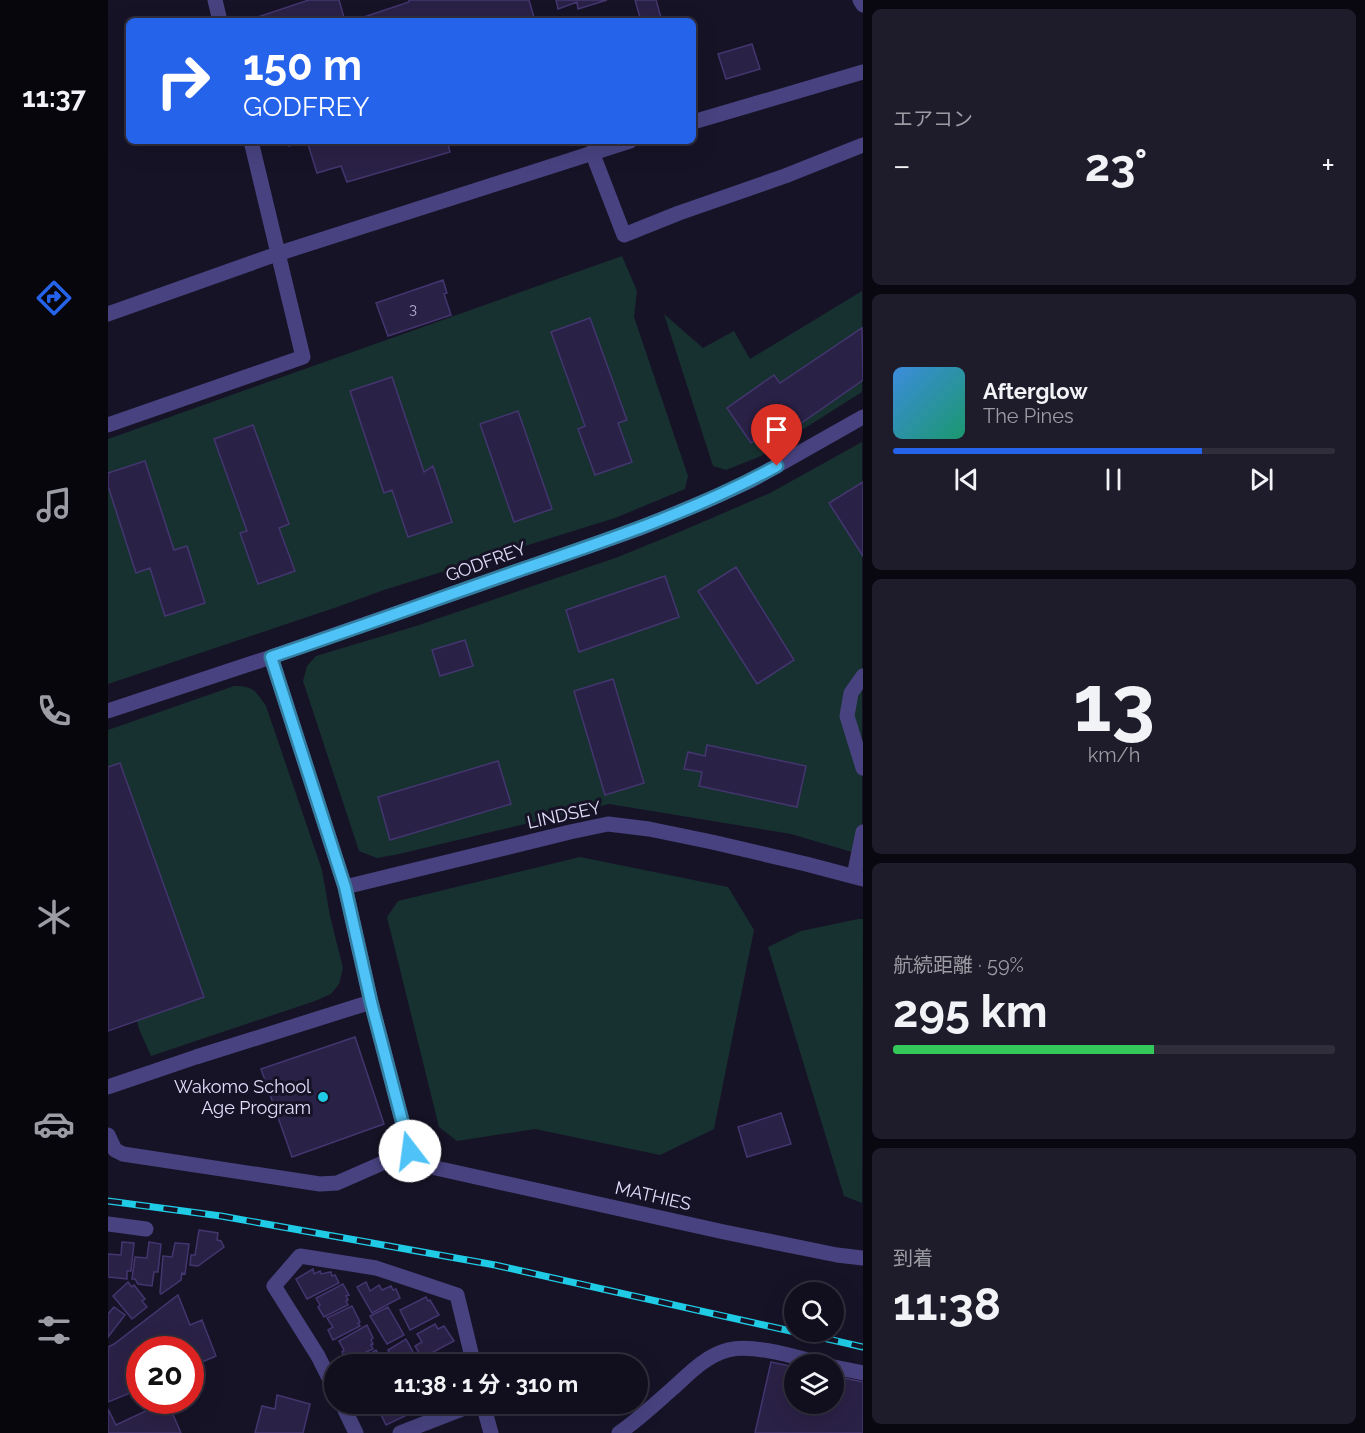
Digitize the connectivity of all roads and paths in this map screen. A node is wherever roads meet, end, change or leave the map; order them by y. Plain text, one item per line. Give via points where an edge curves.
1 (215, 0) edge
2 (861, 0) edge
3 (862, 5) edge
4 (219, 18) edge
5 (862, 72) edge
6 (696, 121) edge
7 (252, 144) edge
8 (620, 144) edge
9 (862, 145) edge
10 (592, 152) junction
11 (277, 254) junction
12 (108, 314) edge
13 (862, 417) edge
14 (108, 425) edge
15 (271, 657) junction
16 (862, 675) edge
17 (108, 711) edge
18 (862, 768) edge
19 (862, 832) edge
20 (858, 878) edge
21 (345, 887) junction
22 (371, 1002) junction
23 (108, 1087) edge
24 (108, 1135) edge
25 (410, 1151) junction
26 (108, 1224) edge
27 (146, 1229) dead end
28 (862, 1258) edge
29 (471, 1354) edge
30 (784, 1355) edge
31 (324, 1368) edge
32 (844, 1368) edge
33 (862, 1373) edge
34 (347, 1414) edge
35 (449, 1414) edge
36 (486, 1414) edge
37 (356, 1433) edge
38 (400, 1433) edge
39 (491, 1433) edge
40 (620, 1433) edge

1 - 4 street
2 - 3 street
5 - 6 street
7 - 11 street
8 - 10 street
9 - 10 street via 624,235
10 - 11 street
11 - 12 street
11 - 14 street via 303,357
13 - 15 street, GODFREY via 750,481 638,530
15 - 17 street, GODFREY
15 - 21 street
16 - 18 street via 851,693 848,716
19 - 20 street
20 - 21 street, LINDSEY via 712,842 608,824
21 - 22 street
22 - 23 street
22 - 25 street
24 - 25 street via 115,1150 123,1154 320,1184 337,1183
25 - 28 street, MATHIES via 436,1168 780,1244
26 - 27 street
29 - 31 street via 457,1295 376,1268 300,1256 274,1286
30 - 40 street via 748,1348 705,1359
32 - 33 street
34 - 37 street
35 - 38 street
36 - 39 street

